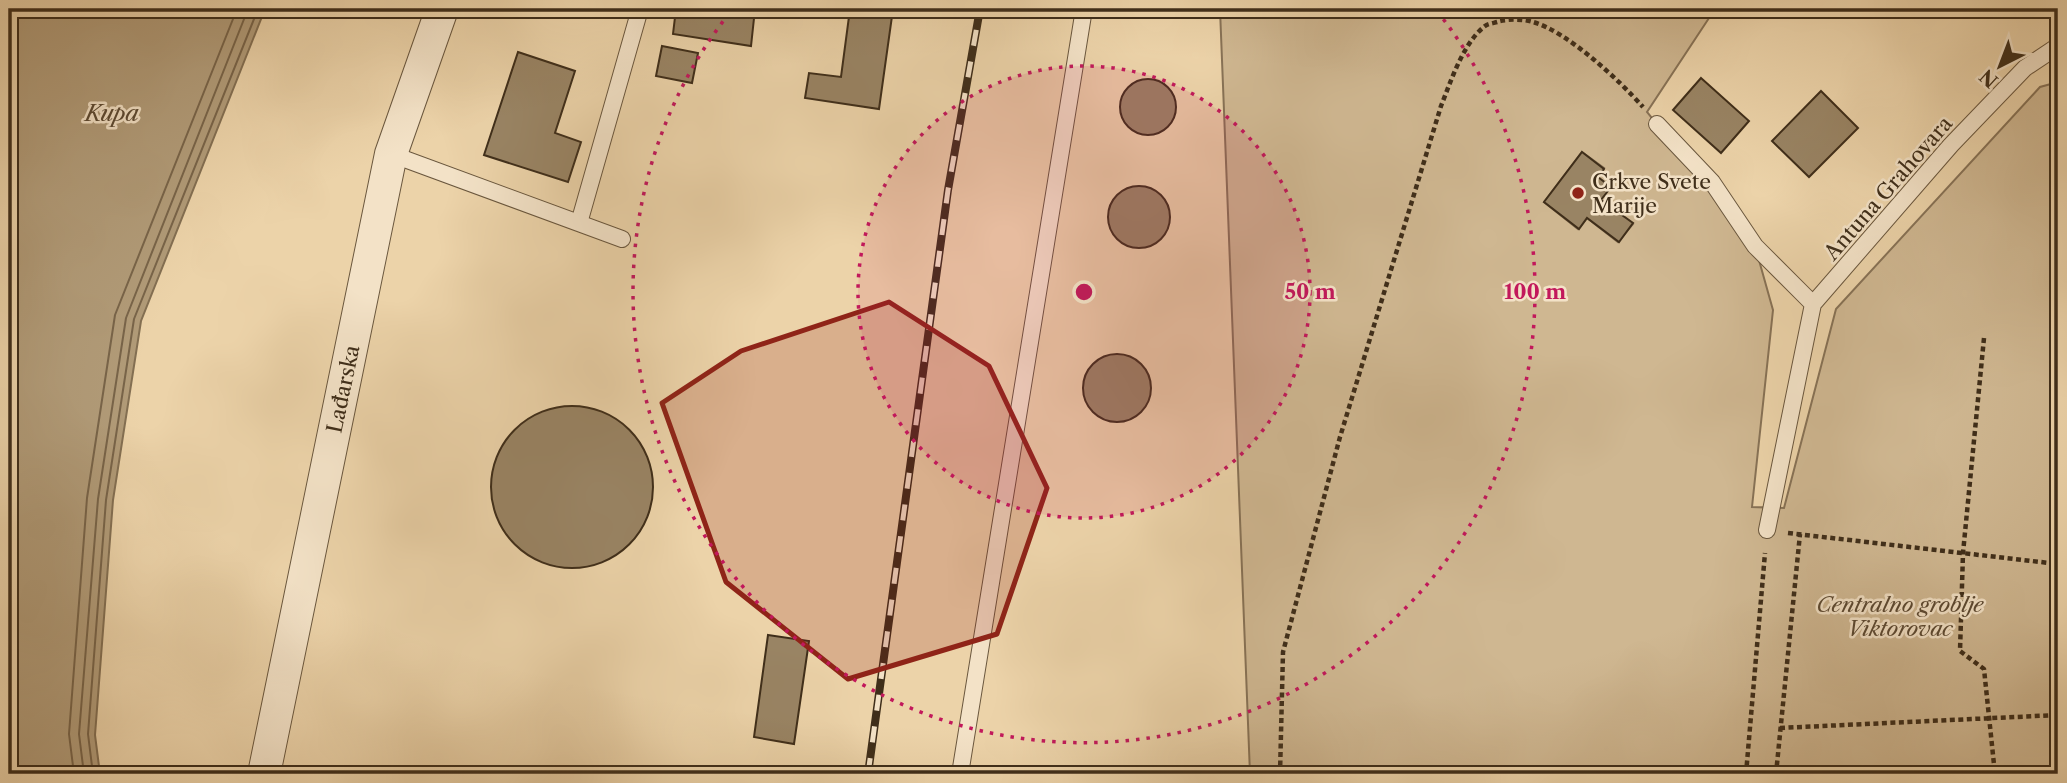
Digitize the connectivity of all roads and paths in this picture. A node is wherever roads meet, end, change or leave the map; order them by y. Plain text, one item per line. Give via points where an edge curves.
1 (442, 9) edge
2 (640, 9) edge
3 (1084, 9) edge
4 (2058, 46) edge
5 (1657, 124) joint
6 (391, 154) junction
7 (579, 223) junction
8 (622, 239) dead end
9 (1813, 304) junction
10 (1984, 338) dead end
11 (1767, 530) junction
12 (1800, 534) junction
13 (1963, 553) junction
14 (2058, 564) edge
15 (2058, 715) edge
16 (1988, 718) junction
17 (1780, 728) junction
18 (264, 774) edge
19 (960, 774) edge
20 (1280, 774) edge
21 (1746, 774) edge
22 (1776, 774) edge
23 (1995, 774) edge

1 - 6 street, Lađarska
2 - 7 lane
3 - 19 lane
4 - 9 lane, Antuna Grahovara via 2025,68 1951,145
5 - 9 lane via 1712,182 1755,246
5 - 20 path via 1629,91 1567,39 1532,21 1486,25 1457,65 1340,437 1283,652
6 - 7 lane
6 - 18 street, Lađarska
7 - 8 lane
9 - 11 lane, Antuna Grahovara
10 - 13 path
11 - 12 path
11 - 21 path
12 - 13 path
12 - 17 path
13 - 14 path
13 - 16 path via 1960,651 1984,669
15 - 16 path
16 - 17 path
16 - 23 path
17 - 22 path

